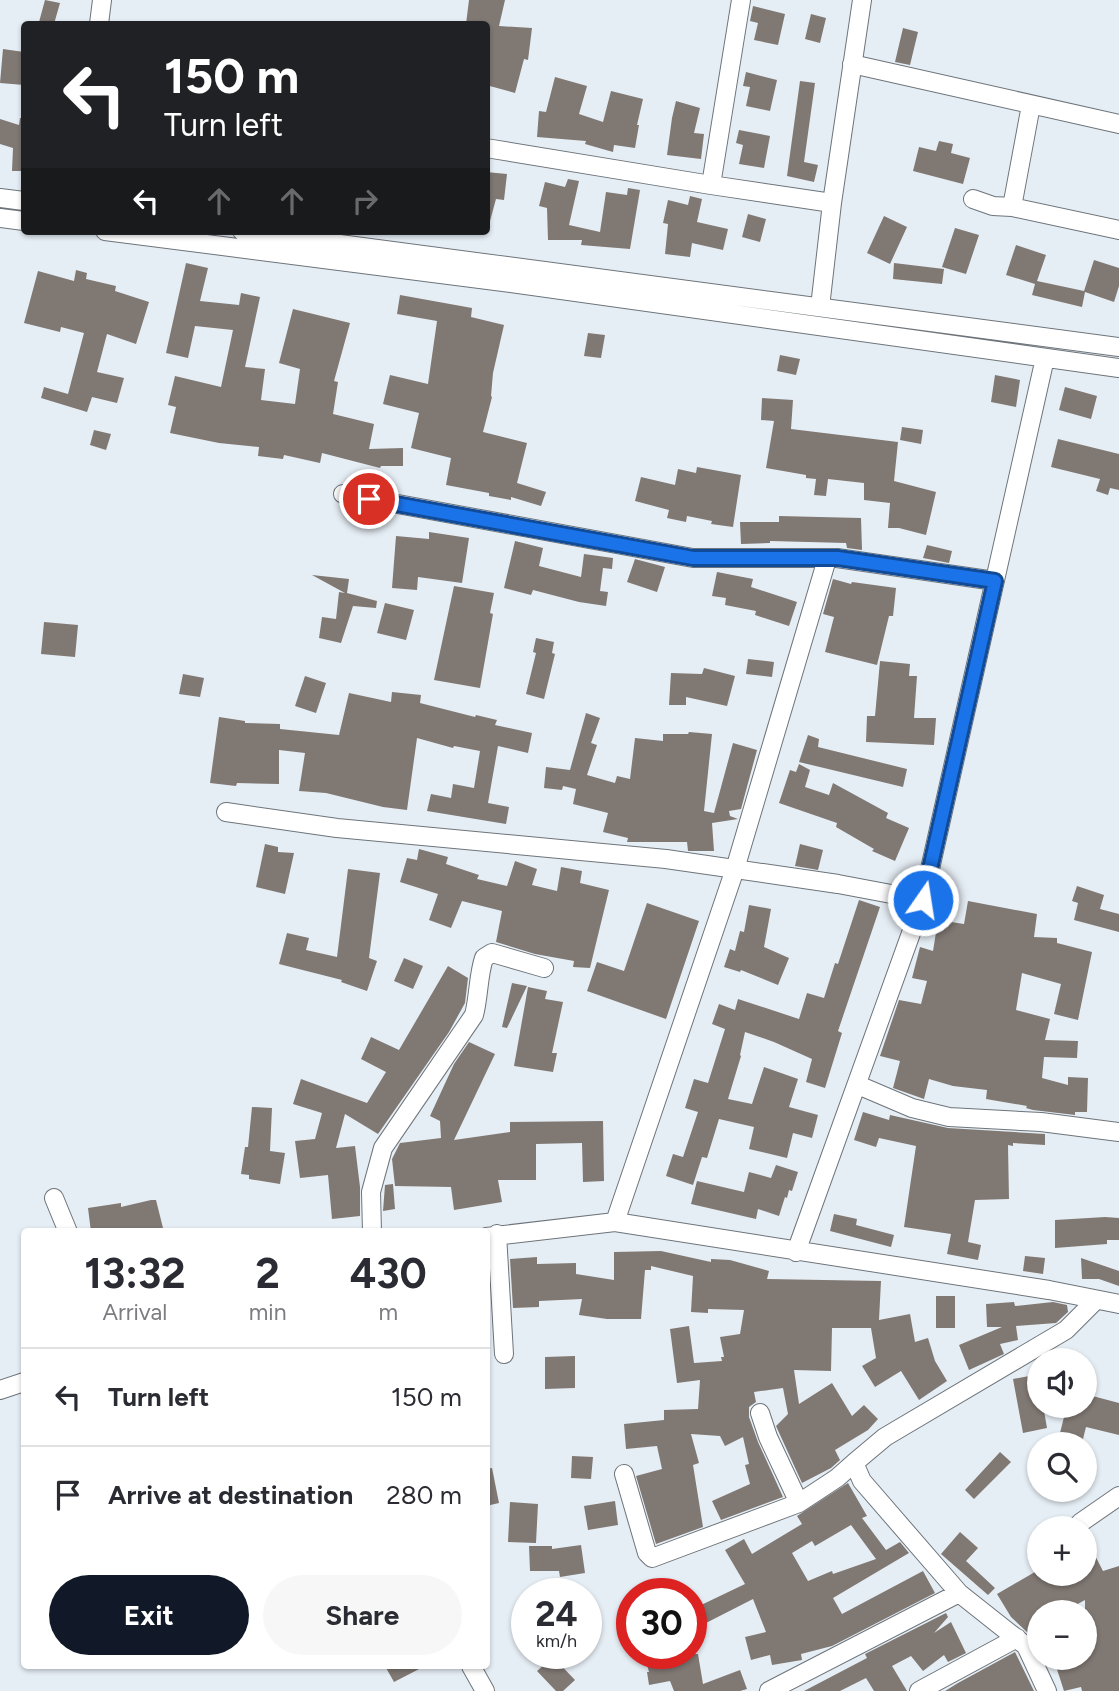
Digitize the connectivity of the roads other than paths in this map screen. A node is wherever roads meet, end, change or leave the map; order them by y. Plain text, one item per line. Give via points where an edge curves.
1 (102, 0) edge
2 (741, 0) edge
3 (862, 0) edge
4 (99, 21) edge
5 (852, 64) junction
6 (1031, 105) junction
7 (1119, 124) edge
8 (490, 149) edge
9 (711, 185) junction
10 (0, 198) edge
11 (973, 199) dead end
12 (21, 201) edge
13 (832, 203) junction
14 (1012, 207) junction
15 (0, 218) edge
16 (21, 221) edge
17 (1119, 230) edge
18 (136, 235) edge
19 (272, 235) edge
20 (820, 307) junction
21 (1119, 347) edge
22 (1045, 358) junction
23 (1119, 368) edge
24 (342, 494) dead end
25 (827, 559) junction
26 (995, 581) junction
27 (226, 812) dead end
28 (735, 870) junction
29 (923, 900) junction
30 (544, 968) dead end
31 (858, 1085) junction
32 (1119, 1132) edge
33 (54, 1198) dead end
34 (615, 1222) junction
35 (66, 1228) edge
36 (372, 1228) edge
37 (492, 1236) edge
38 (796, 1252) junction
39 (1096, 1300) junction
40 (1119, 1304) edge
41 (504, 1353) dead end
42 (21, 1383) edge
43 (0, 1390) edge
44 (760, 1413) dead end
45 (854, 1463) junction
46 (624, 1474) dead end
47 (1119, 1496) edge
48 (799, 1503) junction
49 (1090, 1516) edge
50 (959, 1593) junction
51 (1017, 1638) junction
52 (473, 1669) edge
53 (485, 1691) edge
54 (769, 1691) edge
55 (919, 1691) edge
56 (1047, 1691) edge

1 - 4 street
2 - 9 street
3 - 5 street
5 - 6 street
5 - 13 street
6 - 7 street
6 - 14 street
8 - 9 street
9 - 13 street
10 - 12 street
11 - 14 street
13 - 20 street
14 - 17 street
15 - 16 street
18 - 22 street
19 - 20 street
20 - 21 street
22 - 23 street
22 - 26 street
24 - 25 street via 693,558
25 - 26 street
25 - 28 street
26 - 29 street
27 - 28 street
28 - 29 street
28 - 34 street
29 - 31 street
30 - 36 street via 492,953 484,958 474,1015 383,1148 371,1192
31 - 32 street via 912,1108 949,1117
31 - 38 street
33 - 35 street
34 - 37 street
34 - 38 street
37 - 41 street
38 - 39 street
39 - 40 street
39 - 45 street via 1066,1331 885,1437
42 - 43 street
44 - 48 street
45 - 48 street
45 - 50 street via 862,1481
46 - 48 street via 652,1558
47 - 49 street
50 - 51 street
50 - 54 street
51 - 55 street
51 - 56 street via 1026,1646
52 - 53 street

